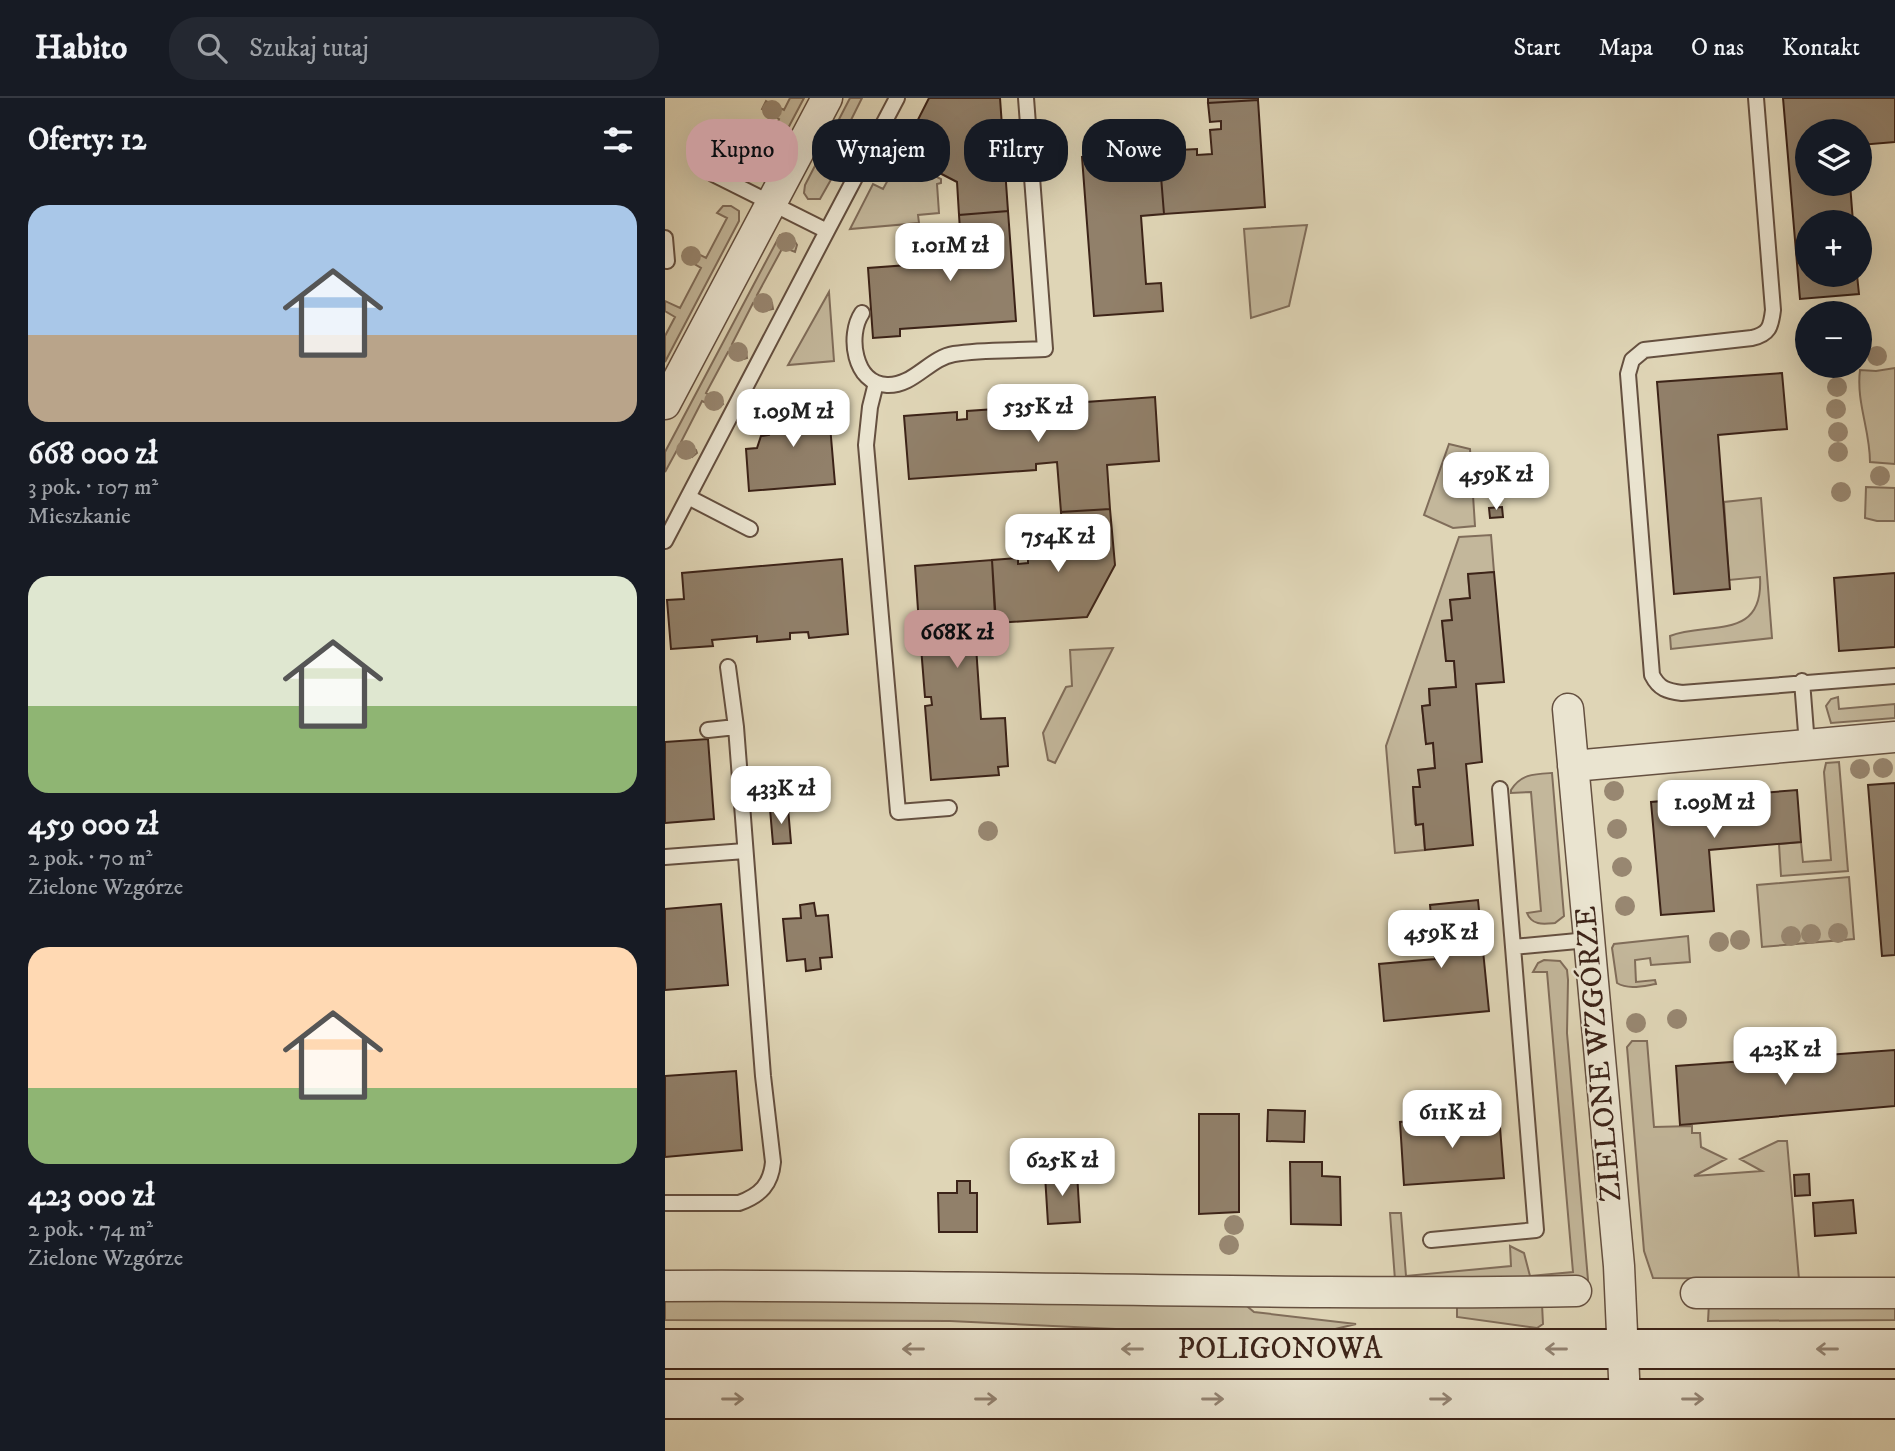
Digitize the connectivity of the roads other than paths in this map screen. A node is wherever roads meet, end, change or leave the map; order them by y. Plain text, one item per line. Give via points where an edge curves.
1 (827, 98) edge
2 (897, 98) edge
3 (1026, 98) edge
4 (1756, 98) edge
5 (729, 182) edge
6 (772, 203) junction
7 (827, 231) junction
8 (665, 238) edge
9 (667, 261) edge
10 (862, 313) dead end
11 (876, 383) junction
12 (665, 404) edge
13 (688, 497) junction
14 (750, 529) dead end
15 (665, 541) edge
16 (729, 667) dead end
17 (1895, 676) edge
18 (1802, 681) junction
19 (1568, 709) dead end
20 (737, 727) junction
21 (708, 730) dead end
22 (1895, 737) edge
23 (1807, 745) junction
24 (1573, 766) junction
25 (1500, 789) dead end
26 (949, 808) dead end
27 (745, 851) junction
28 (665, 857) edge
29 (1588, 940) junction
30 (1513, 947) junction
31 (665, 1203) edge
32 (1431, 1240) dead end
33 (665, 1286) edge
34 (1576, 1291) dead end
35 (1696, 1293) dead end
36 (1895, 1293) edge
37 (665, 1349) edge
38 (1624, 1349) junction
39 (1895, 1349) edge
40 (665, 1399) edge
41 (1625, 1399) junction
42 (1895, 1399) edge

1 - 6 street
2 - 7 lane
3 - 11 lane via 1045,349 953,354 905,383
4 - 18 lane via 1771,324 1763,336 1644,350 1632,360 1627,374 1656,684 1682,693
5 - 6 lane
6 - 7 lane
6 - 12 street
7 - 13 lane
8 - 9 lane
10 - 11 lane via 855,323 855,354
11 - 26 lane via 866,445 898,812
13 - 14 lane
13 - 15 lane
16 - 20 lane
17 - 18 lane
18 - 23 lane
19 - 24 street, ZIELONE WZGÓRZE
20 - 21 lane
20 - 27 lane
22 - 23 street
23 - 24 street
24 - 29 street, ZIELONE WZGÓRZE
25 - 30 lane
27 - 28 lane
27 - 31 lane via 772,1175 758,1194 739,1203
29 - 30 lane
29 - 38 street, ZIELONE WZGÓRZE
30 - 32 lane via 1536,1230
33 - 34 street via 1287,1293
35 - 36 street
38 -> 37 main road, POLIGONOWA
39 -> 38 main road, POLIGONOWA
38 - 41 street, ZIELONE WZGÓRZE
40 -> 41 main road, POLIGONOWA
41 -> 42 main road, POLIGONOWA

